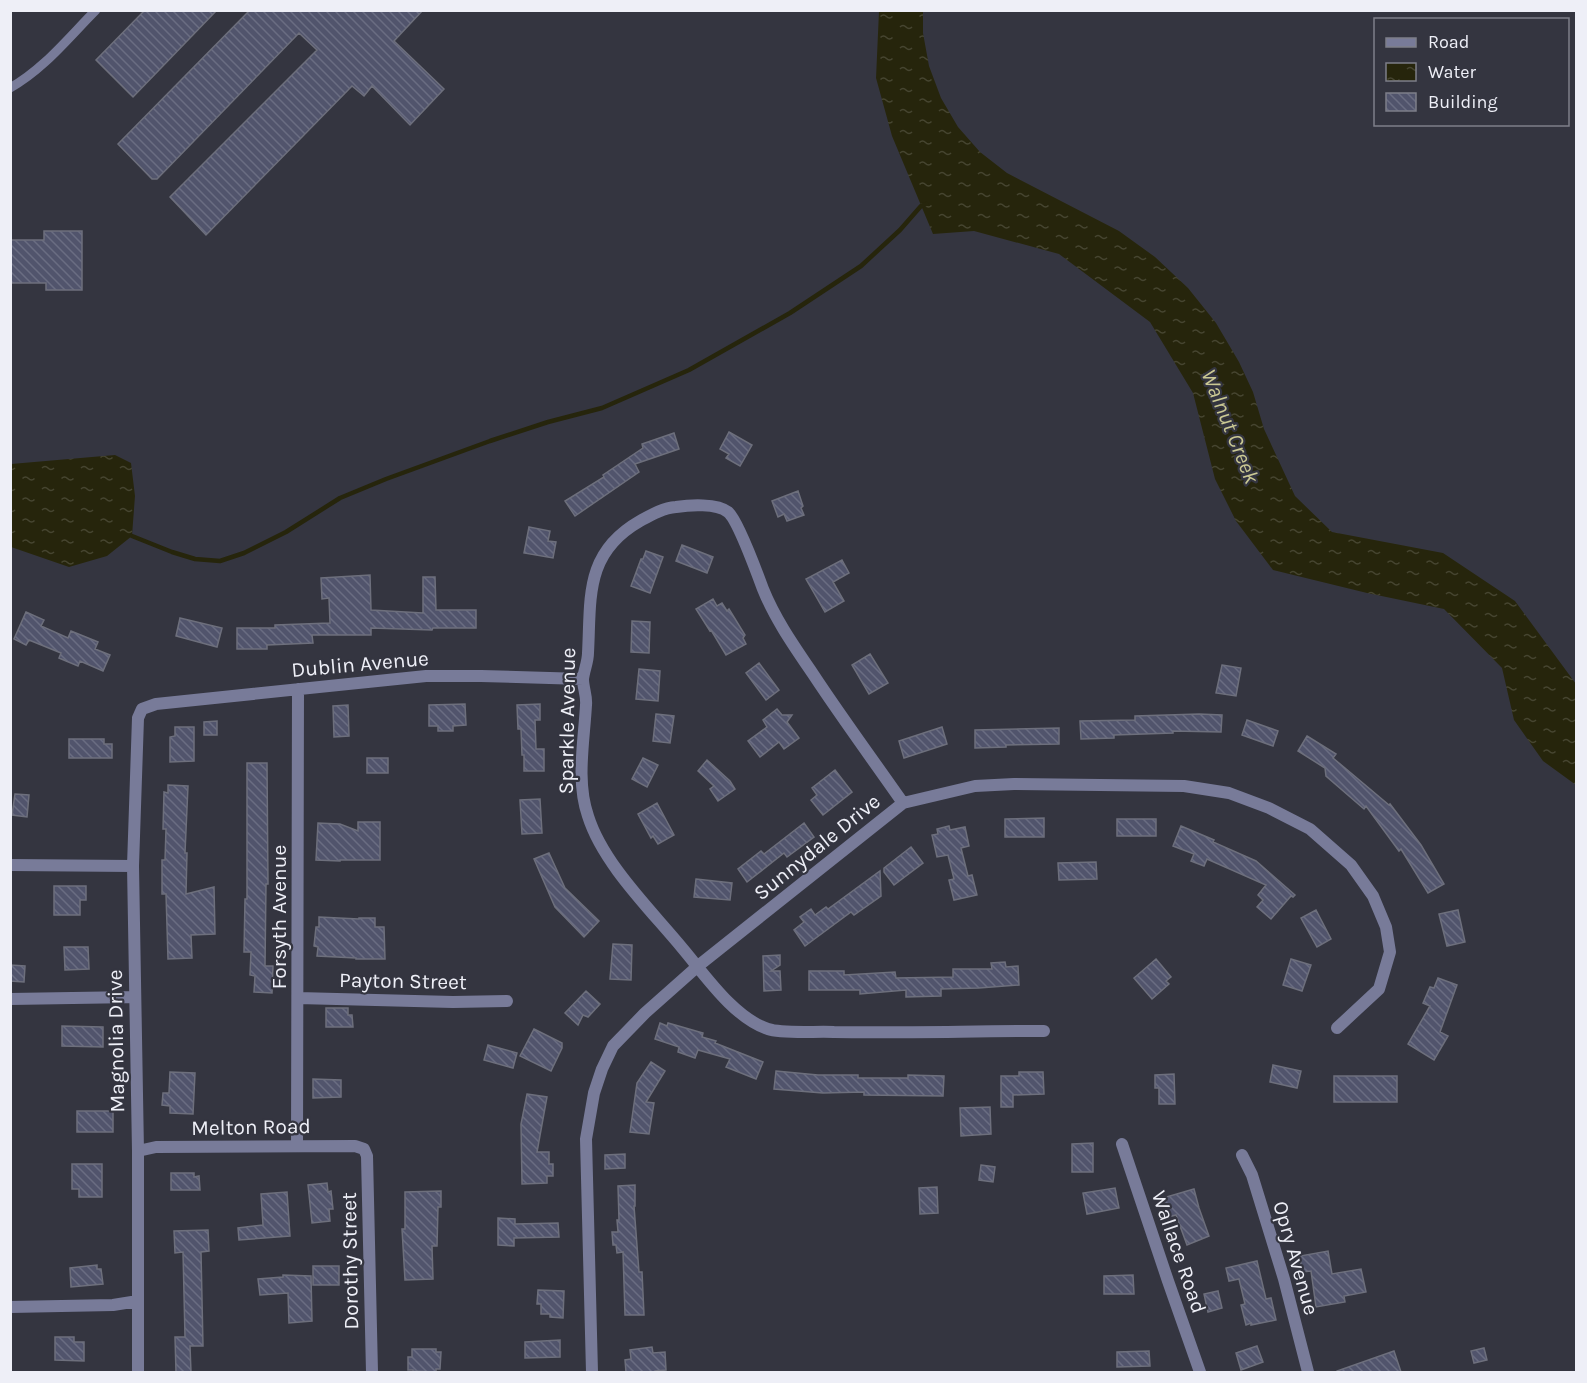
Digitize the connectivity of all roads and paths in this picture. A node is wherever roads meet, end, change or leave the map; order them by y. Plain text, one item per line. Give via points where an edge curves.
1 (96, 10) edge
2 (10, 88) edge
3 (583, 679) junction
4 (298, 689) junction
5 (142, 709) joint
6 (903, 803) junction
7 (10, 865) edge
8 (133, 866) junction
9 (698, 966) junction
10 (135, 997) junction
11 (298, 998) junction
12 (10, 999) edge
13 (507, 1001) dead end
14 (1337, 1028) dead end
15 (1044, 1030) dead end
16 (1122, 1144) dead end
17 (297, 1146) junction
18 (364, 1149) joint
19 (138, 1150) junction
20 (1242, 1155) dead end
21 (138, 1301) junction
22 (10, 1307) edge
23 (138, 1372) edge
24 (372, 1372) edge
25 (592, 1372) edge
26 (1200, 1372) edge
27 (1308, 1372) edge

1 - 2 lane via 40,67
3 - 4 street, Dublin Avenue via 426,676
3 - 6 street, Sparkle Avenue via 592,584 600,558 618,536 652,514 672,507 719,507 730,513 784,632
3 - 9 street, Sparkle Avenue via 587,699 581,787 588,817 618,872
4 - 5 street, Dublin Avenue via 156,704
4 - 11 street, Forsyth Avenue
5 - 8 street, Magnolia Drive via 138,718
6 - 9 street, Sunnydale Drive
6 - 14 street, Sunnydale Drive via 975,786 1185,786 1229,793 1310,829 1351,865 1372,896 1386,927 1390,952 1379,989
7 - 8 street
8 - 10 street, Magnolia Drive
9 - 15 street, Sparkle Avenue via 736,1008 755,1024 771,1030
9 - 25 street, Sunnydale Drive via 614,1046 594,1093 586,1139
10 - 12 street
10 - 19 street, Magnolia Drive
11 - 13 street, Payton Street
11 - 17 street, Forsyth Avenue
16 - 26 street, Wallace Road
17 - 18 street, Melton Road
17 - 19 street, Melton Road
18 - 24 street, Dorothy Street
19 - 21 street, Magnolia Drive
20 - 27 street, Opry Avenue via 1252,1175 1284,1279
21 - 22 street
21 - 23 street, Magnolia Drive

